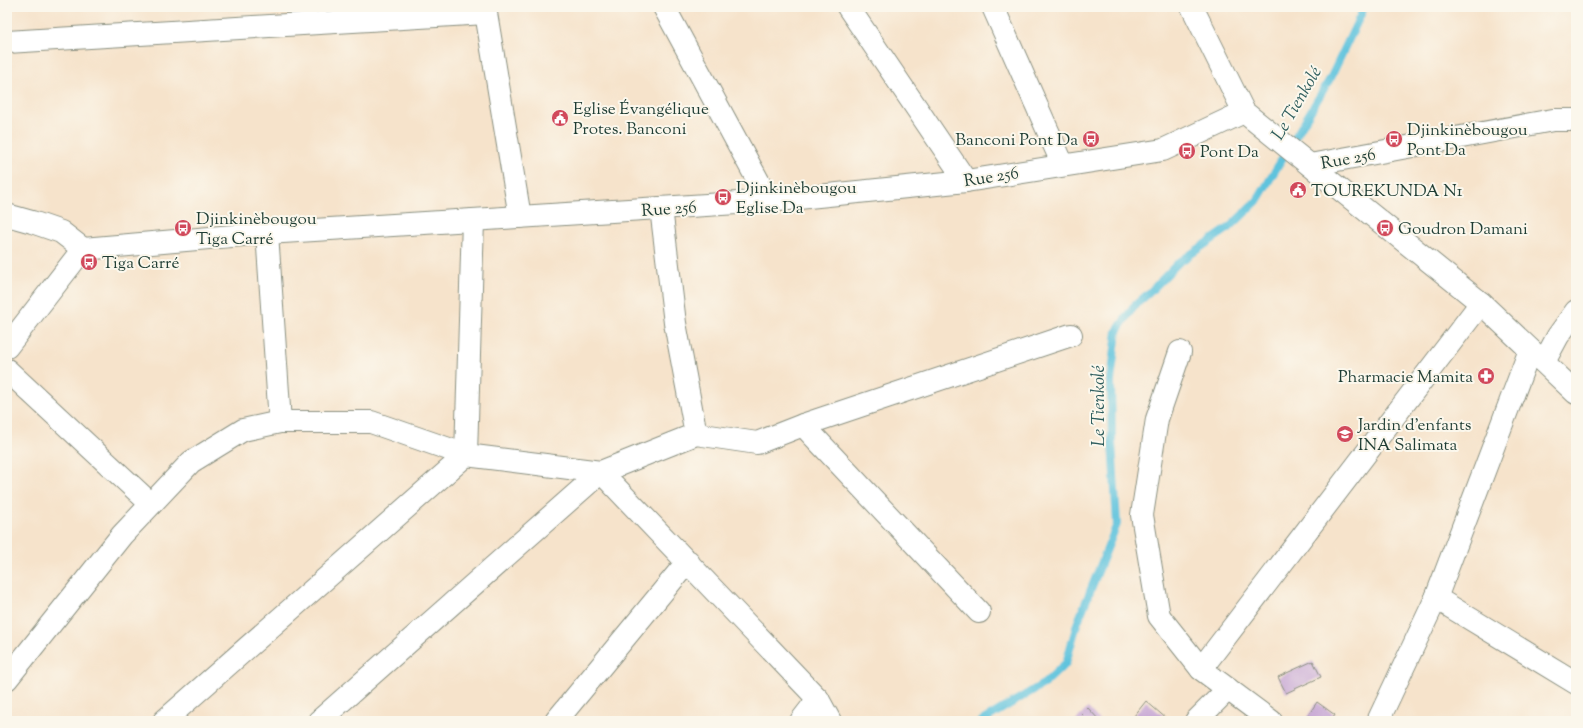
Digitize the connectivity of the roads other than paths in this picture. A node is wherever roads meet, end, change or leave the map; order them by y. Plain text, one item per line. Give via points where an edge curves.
1 (664, 7) edge
2 (848, 7) edge
3 (993, 7) edge
4 (485, 10) edge
5 (1200, 12) edge
6 (7, 42) edge
7 (1244, 112) junction
8 (1576, 120) edge
9 (1063, 165) junction
10 (1310, 165) junction
11 (966, 181) junction
12 (769, 201) junction
13 (661, 208) junction
14 (7, 215) edge
15 (520, 218) junction
16 (473, 220) junction
17 (267, 232) junction
18 (83, 249) junction
19 (1481, 303) junction
20 (1576, 311) edge
21 (1070, 335) dead end
22 (7, 347) edge
23 (1180, 352) dead end
24 (1537, 356) junction
25 (7, 370) edge
26 (1576, 393) edge
27 (280, 422) junction
28 (803, 425) junction
29 (696, 434) junction
30 (466, 455) junction
31 (601, 472) junction
32 (151, 504) junction
33 (688, 561) junction
34 (1436, 598) junction
35 (979, 612) dead end
36 (1201, 669) junction
37 (7, 679) edge
38 (1576, 683) edge
39 (1228, 689) junction
40 (818, 699) junction
41 (164, 721) edge
42 (319, 721) edge
43 (556, 721) edge
44 (802, 721) edge
45 (830, 721) edge
46 (1196, 721) edge
47 (1271, 721) edge
48 (1378, 721) edge

1 - 12 street
2 - 11 street
3 - 9 street
4 - 6 street
4 - 15 street
5 - 7 street
7 - 9 street, Rue 256 via 1163,150
7 - 10 street
8 - 10 street, Rue 256 via 1553,120
9 - 11 street, Rue 256
10 - 19 street
11 - 12 street, Rue 256
12 - 13 street, Rue 256
13 - 15 street, Rue 256
13 - 29 street via 675,323
14 - 18 street via 61,232
15 - 16 street, Rue 256
16 - 17 street, Rue 256
16 - 30 street
17 - 18 street, Rue 256
17 - 27 street
18 - 22 street
19 - 24 street
19 - 36 street
20 - 24 street via 1558,336
21 - 28 street
23 - 36 street via 1157,419 1142,515 1159,616
24 - 26 street
24 - 34 street
25 - 32 street
27 - 30 street via 371,422
27 - 32 street via 243,430 191,462
28 - 29 street via 757,443
28 - 35 street
29 - 31 street
30 - 31 street
30 - 41 street
31 - 33 street
31 - 42 street
32 - 37 street via 122,535
33 - 40 street
33 - 43 street
34 - 38 street
34 - 48 street
36 - 39 street
39 - 46 street
39 - 47 street
40 - 44 street
40 - 45 street

